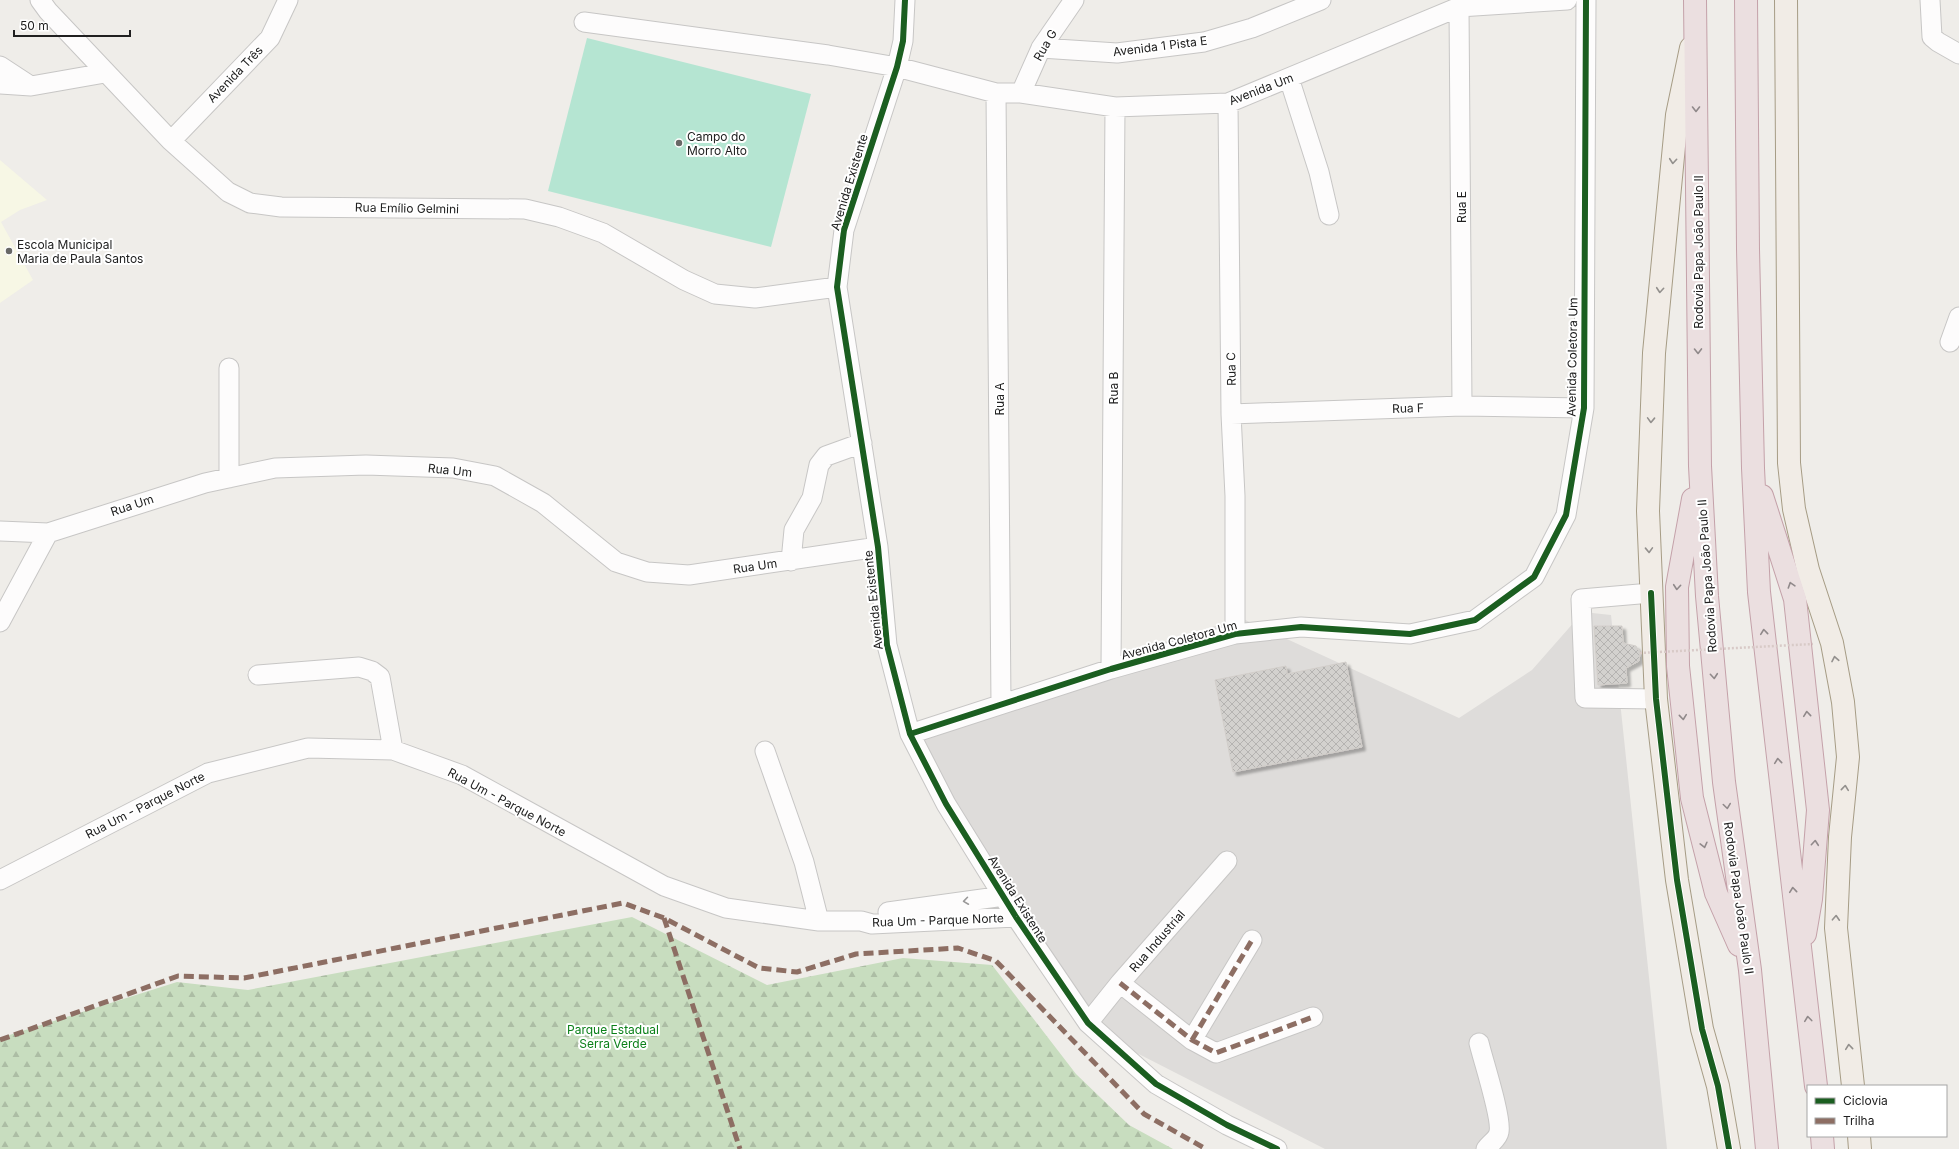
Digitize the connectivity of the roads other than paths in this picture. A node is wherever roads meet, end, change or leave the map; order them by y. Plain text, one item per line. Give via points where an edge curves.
1 (40, 0) edge
2 (288, 0) edge
3 (905, 0) edge
4 (1074, 0) edge
5 (1321, 0) edge
6 (1567, 0) edge
7 (1586, 0) edge
8 (1695, 0) edge
9 (1746, 0) edge
10 (1786, 0) edge
11 (1930, 0) edge
12 (1459, 7) junction
13 (584, 22) dead end
14 (1696, 26) junction
15 (1041, 48) junction
16 (1959, 54) edge
17 (0, 66) edge
18 (897, 67) junction
19 (105, 74) junction
20 (1289, 78) junction
21 (0, 84) edge
22 (30, 86) junction
23 (996, 93) junction
24 (1021, 93) junction
25 (1228, 103) junction
26 (1115, 107) junction
27 (171, 142) junction
28 (1330, 215) dead end
29 (837, 286) junction
30 (1959, 317) edge
31 (1950, 342) dead end
32 (229, 368) dead end
33 (1462, 406) junction
34 (1584, 408) junction
35 (1231, 414) junction
36 (862, 443) junction
37 (1700, 466) junction
38 (1753, 468) junction
39 (229, 478) junction
40 (0, 531) edge
41 (48, 533) junction
42 (878, 547) junction
43 (791, 561) junction
44 (1651, 593) junction
45 (0, 622) edge
46 (1235, 634) junction
47 (1111, 669) junction
48 (258, 675) dead end
49 (1656, 699) junction
50 (1001, 704) junction
51 (910, 734) junction
52 (393, 750) junction
53 (765, 751) dead end
54 (1227, 861) dead end
55 (0, 880) edge
56 (1004, 896) junction
57 (1016, 917) junction
58 (819, 921) junction
59 (860, 921) junction
60 (1252, 940) dead end
61 (1801, 965) junction
62 (1750, 970) junction
63 (1120, 983) junction
64 (1313, 1017) dead end
65 (1088, 1023) junction
66 (1192, 1040) junction
67 (1479, 1043) dead end
68 (1816, 1085) edge
69 (1853, 1085) edge
70 (1822, 1137) edge
71 (1859, 1137) edge
72 (1277, 1149) edge
73 (1486, 1149) edge
74 (1729, 1149) edge
75 (1767, 1149) edge
76 (1823, 1149) edge
77 (1860, 1149) edge

1 - 19 street, Rua Emílio Gelmini
2 - 27 street, Avenida Três via 270,38
3 - 18 street, Avenida Existente via 903,42
4 - 15 street, Rua G
5 - 15 street, Avenida 1 Pista E via 1252,28 1204,42 1117,53
6 - 12 street, Avenida Um
7 - 34 street, Avenida Coletora Um
8 - 14 highway, Rodovia Papa João Paulo II
9 - 38 highway
69 -> 10 main road via 1836,928 1840,836 1848,758 1843,702 1832,642 1808,570 1794,509 1789,463
11 - 16 street via 1932,37
12 - 20 street, Avenida Um
12 - 33 street, Rua E
13 - 18 street, Avenida Um via 828,55
14 -> 37 highway, Rodovia Papa João Paulo II
14 -> 44 main road via 1677,115 1654,353 1648,511
15 - 24 street, Rua G
17 - 22 street
18 - 23 street, Avenida Um
18 - 29 street, Avenida Existente via 844,230
19 - 22 street
19 - 27 street, Rua Emílio Gelmini
20 - 25 street, Avenida Um
20 - 28 street
21 - 22 street
23 - 24 street, Avenida Um
23 - 50 street, Rua A
24 - 26 street, Avenida Um
25 - 26 street, Avenida Um
25 - 35 street, Rua C
26 - 47 street, Rua B
27 - 29 street, Rua Emílio Gelmini via 228,192 250,203 281,207 525,209 559,217 603,233 684,280 715,294 755,298
29 - 36 street, Avenida Existente
30 - 31 street
32 - 39 street
33 - 34 street, Rua F
33 - 35 street, Rua F
34 - 46 street, Avenida Coletora Um via 1566,515 1534,577 1475,620 1410,634 1301,627
35 - 46 street, Rua C via 1235,496
36 - 42 street, Avenida Existente
36 - 43 street via 826,456 819,465 812,498 794,530
37 -> 62 highway, Rodovia Papa João Paulo II via 1707,596 1724,782
37 -> 62 highway via 1677,587 1678,666 1692,798 1716,893
61 -> 38 highway via 1759,592
61 -> 38 highway via 1811,899 1818,810 1795,599
39 - 41 street, Rua Um via 130,505
39 - 43 street, Rua Um via 275,468 366,465 453,468 495,476 543,503 616,562 647,572 689,575
40 - 41 street, Rua Um
41 - 45 street
42 - 43 street, Rua Um
42 - 51 street, Avenida Existente via 887,645
44 - 49 main road
44 - 49 street via 1581,599 1585,698
46 - 47 street, Avenida Coletora Um
47 - 50 street, Avenida Coletora Um
48 - 52 street via 359,667 372,671 380,677
49 - 74 main road via 1677,880 1702,1029 1718,1086
50 - 51 street, Avenida Coletora Um
51 - 56 street, Avenida Existente via 946,804
52 - 55 street, Rua Um - Parque Norte via 308,748 208,773
52 - 58 street, Rua Um - Parque Norte via 462,775 664,886 726,908
53 - 58 street via 804,862
54 - 63 street, Rua Industrial
56 - 57 street, Avenida Existente
56 -> 59 street, Rua Um - Parque Norte via 881,913
57 - 59 street, Rua Um - Parque Norte via 872,924
57 - 65 street, Avenida Existente
58 - 59 street, Rua Um - Parque Norte
60 - 66 street
68 -> 61 highway
62 - 75 highway, Rodovia Papa João Paulo II
63 - 65 street, Rua Industrial
63 - 66 street
64 - 66 street via 1216,1053
65 - 72 street, Avenida Existente via 1156,1084 1227,1125
67 - 73 street via 1500,1130 1497,1138
70 - 76 highway
71 - 77 main road

